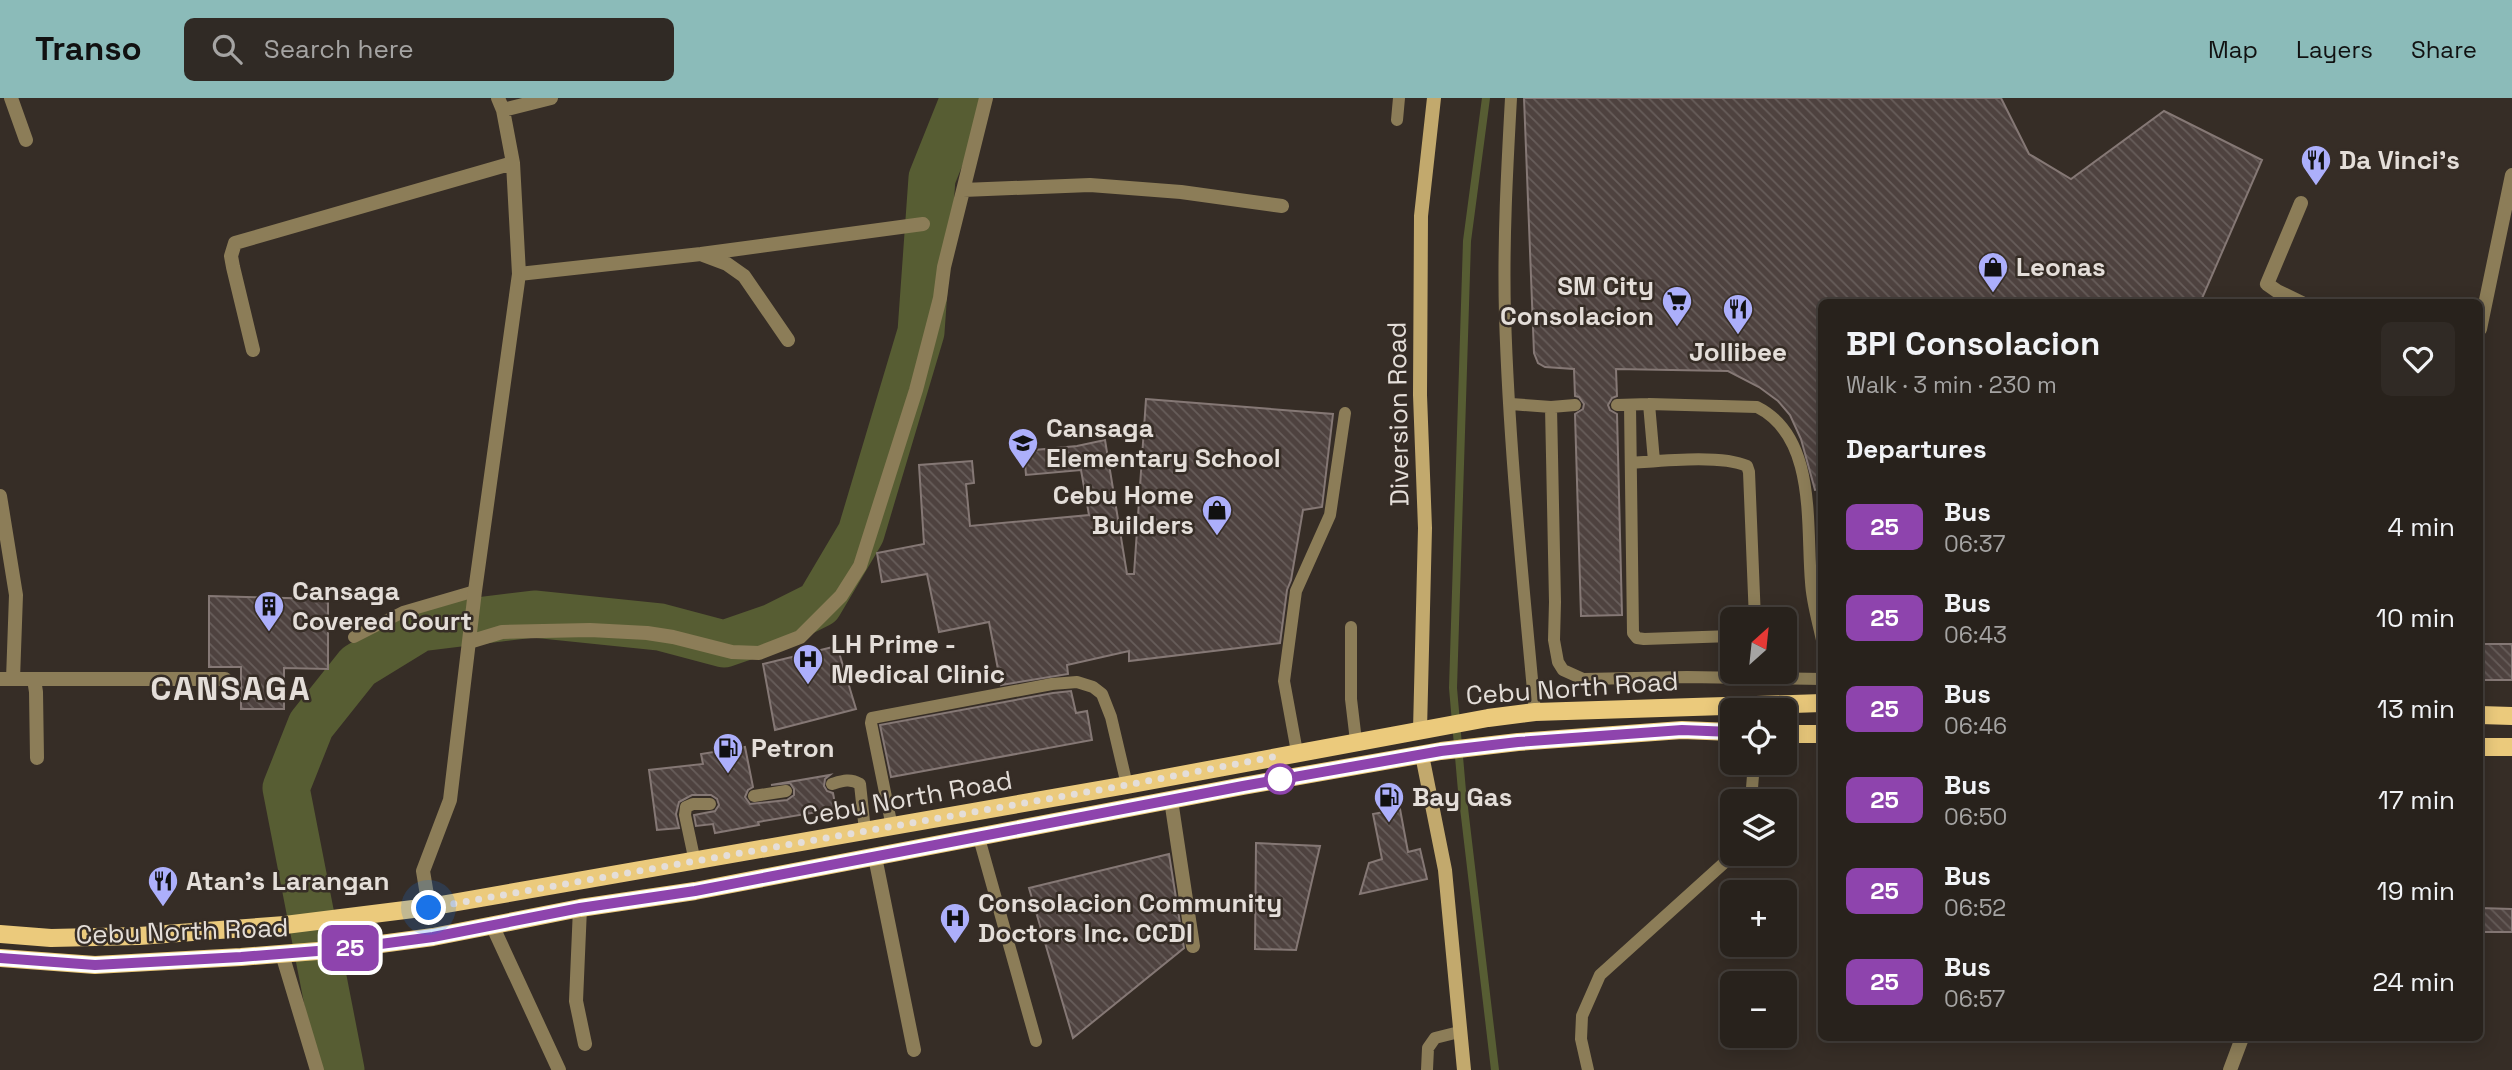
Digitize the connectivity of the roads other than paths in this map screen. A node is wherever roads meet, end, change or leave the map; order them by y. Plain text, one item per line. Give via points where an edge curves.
1 (11, 98) edge
2 (551, 98) edge
3 (986, 98) edge
4 (1399, 98) edge
5 (1434, 98) edge
6 (1511, 98) edge
7 (500, 104) edge
8 (1397, 120) dead end
9 (26, 140) dead end
10 (513, 163) junction
11 (2512, 175) edge
12 (963, 190) junction
13 (2301, 204) dead end
14 (1282, 206) dead end
15 (923, 224) dead end
16 (701, 254) junction
17 (519, 274) junction
18 (2295, 299) edge
19 (2483, 315) edge
20 (788, 340) dead end
21 (253, 350) dead end
22 (1511, 404) junction
23 (1649, 404) junction
24 (1575, 405) dead end
25 (1551, 407) junction
26 (1345, 413) dead end
27 (1654, 461) junction
28 (1631, 463) junction
29 (0, 496) edge
30 (5, 556) edge
31 (1816, 585) edge
32 (474, 597) junction
33 (1818, 603) edge
34 (1754, 607) edge
35 (1351, 627) dead end
36 (1720, 636) edge
37 (354, 637) dead end
38 (470, 637) junction
39 (7, 679) edge
40 (34, 679) junction
41 (225, 679) dead end
42 (1818, 679) edge
43 (1818, 703) edge
44 (1535, 712) junction
45 (2483, 715) edge
46 (2512, 716) edge
47 (1427, 728) junction
48 (1720, 732) edge
49 (1797, 734) edge
50 (1818, 734) edge
51 (1356, 741) junction
52 (2483, 747) edge
53 (2512, 747) edge
54 (1297, 752) junction
55 (1422, 755) junction
56 (37, 758) dead end
57 (832, 784) dead end
58 (1127, 785) junction
59 (786, 791) dead end
60 (754, 796) dead end
61 (1171, 800) junction
62 (710, 803) dead end
63 (892, 827) junction
64 (865, 831) junction
65 (979, 838) junction
66 (875, 857) junction
67 (695, 863) junction
68 (1721, 866) edge
69 (429, 908) junction
70 (580, 908) junction
71 (492, 925) junction
72 (0, 934) edge
73 (1193, 946) dead end
74 (285, 954) junction
75 (0, 958) edge
76 (1459, 1032) junction
77 (1036, 1041) dead end
78 (2241, 1041) edge
79 (585, 1044) dead end
80 (914, 1050) dead end
81 (317, 1070) edge
82 (559, 1070) edge
83 (1427, 1070) edge
84 (1464, 1070) edge
85 (1588, 1070) edge
86 (2230, 1070) edge

1 - 9 street
2 - 7 street
3 - 12 street
4 - 8 lane
5 - 47 street, Diversion Road via 1421,216
6 - 22 lane via 1505,316
7 - 10 street
10 - 17 street
10 - 21 street via 235,243 231,256
11 - 19 street
12 - 14 street via 1090,185
12 - 38 street via 916,390 860,566 841,596 800,636 759,653 732,652 647,633 590,630
13 - 18 street via 2267,284
15 - 16 street
16 - 17 street
16 - 20 street via 744,276
17 - 32 street
22 - 25 lane
22 - 44 lane
23 - 27 lane
23 - 28 lane via 1623,405
23 - 31 lane via 1757,407 1773,414 1798,454
24 - 25 lane
25 - 42 lane via 1554,640 1563,670 1583,679
26 - 54 lane via 1329,515 1296,591 1284,681
27 - 28 lane
27 - 34 lane via 1725,461 1746,466
28 - 36 lane via 1626,600 1633,633 1637,638
29 - 30 street
30 - 39 street via 16,595
31 - 33 lane
32 - 37 lane via 403,612
32 - 38 street
35 - 51 lane
38 - 69 street via 450,800 424,871
39 - 40 street
40 - 41 street
40 - 56 street
43 - 44 main road, Cebu North Road
44 - 47 main road, Cebu North Road
45 - 46 main road
47 - 51 main road, Cebu North Road
48 - 55 main road, Cebu North Road via 1682,730 1491,745
49 - 50 main road
51 - 54 main road, Cebu North Road
52 - 53 main road
54 - 58 main road, Cebu North Road
55 - 61 main road, Cebu North Road
55 - 76 street via 1446,870
57 - 64 lane via 847,780 860,784
58 - 63 main road, Cebu North Road
58 - 63 lane via 1111,717 1102,694 1094,687 1077,682 1014,690 872,718
59 - 60 lane
61 - 65 main road, Cebu North Road
61 - 73 street
62 - 67 lane via 686,807
63 - 64 main road, Cebu North Road
64 - 67 main road, Cebu North Road
65 - 66 main road, Cebu North Road
65 - 77 lane
66 - 70 main road, Cebu North Road
66 - 80 street
67 - 69 main road, Cebu North Road
68 - 85 lane via 1600,975 1581,1016
69 - 72 main road, Cebu North Road via 139,936
70 - 71 main road, Cebu North Road
70 - 79 street via 576,1001
71 - 74 main road, Cebu North Road via 433,937
71 - 82 street
74 - 75 main road, Cebu North Road via 95,965
74 - 81 street
76 - 83 lane via 1435,1038 1428,1048
76 - 84 street
78 - 86 street

